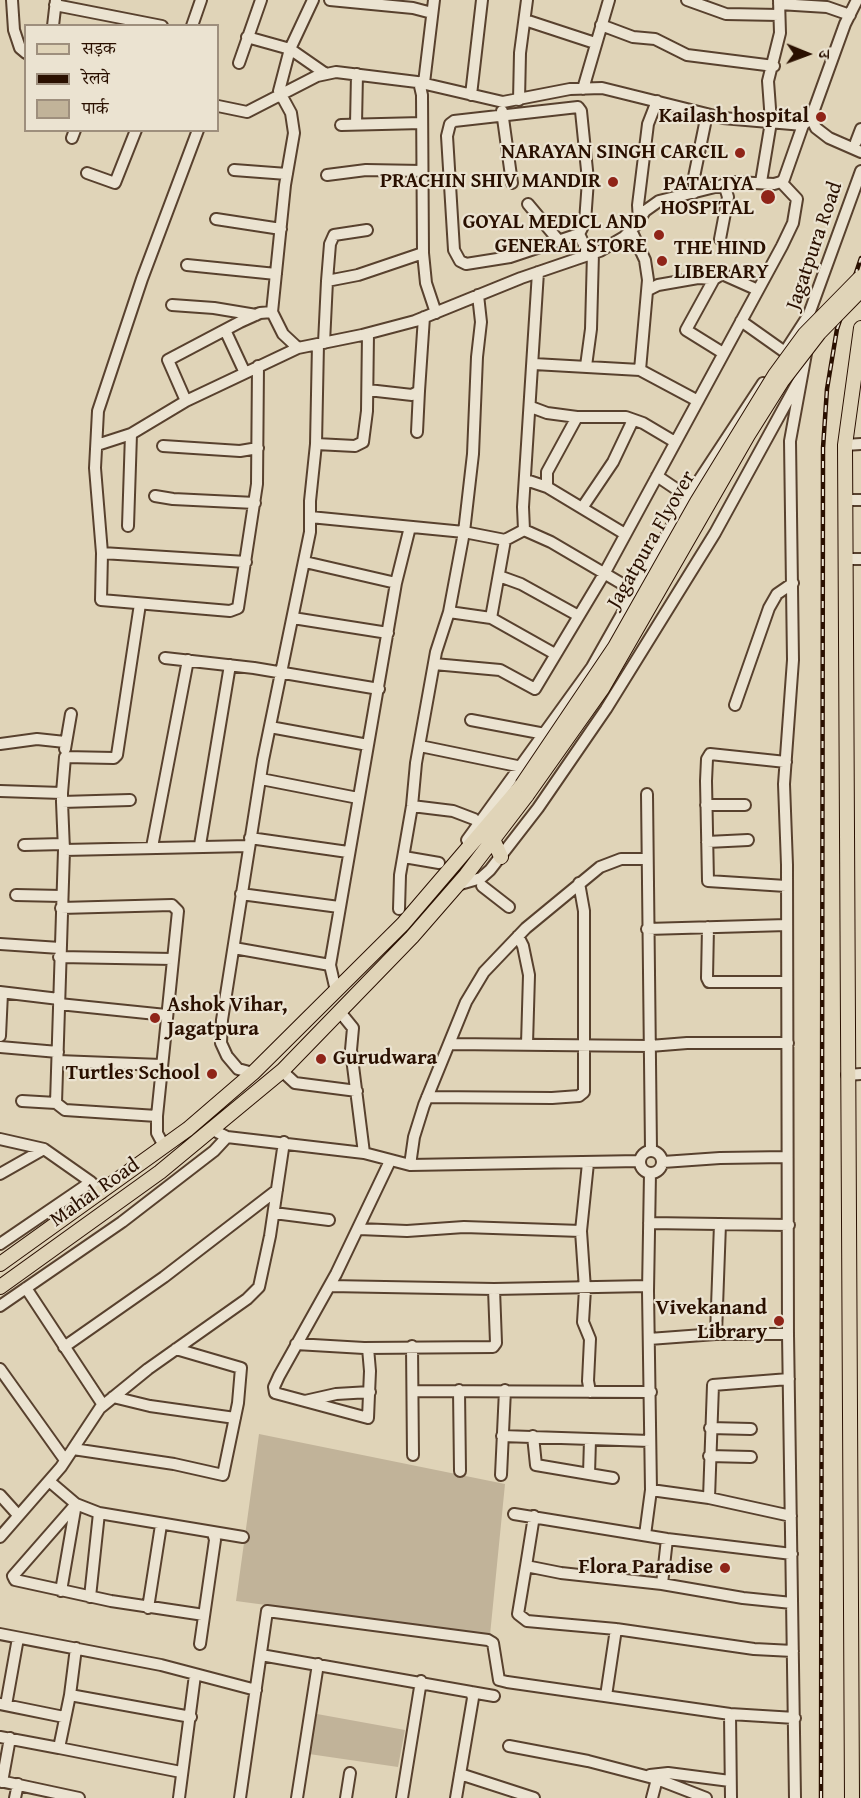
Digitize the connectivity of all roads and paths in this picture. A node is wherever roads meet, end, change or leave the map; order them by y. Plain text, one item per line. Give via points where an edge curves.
1 (12, 0) edge
2 (201, 0) edge
3 (261, 0) edge
4 (314, 0) edge
5 (330, 0) edge
6 (434, 0) edge
7 (482, 0) edge
8 (527, 0) edge
9 (609, 0) edge
10 (687, 0) edge
11 (857, 0) edge
12 (800, 2) edge
13 (56, 3) edge
14 (779, 6) edge
15 (432, 13) junction
16 (850, 15) junction
17 (525, 20) junction
18 (53, 24) edge
19 (153, 24) edge
20 (193, 24) edge
21 (601, 25) junction
22 (248, 37) junction
23 (595, 43) junction
24 (290, 49) junction
25 (24, 51) edge
26 (239, 63) dead end
27 (774, 66) junction
28 (326, 74) junction
29 (357, 74) junction
30 (422, 83) junction
31 (583, 89) junction
32 (281, 95) junction
33 (471, 95) junction
34 (519, 100) junction
35 (657, 101) junction
36 (503, 102) junction
37 (219, 106) edge
38 (707, 114) junction
39 (502, 117) junction
40 (807, 121) junction
41 (771, 122) junction
42 (422, 123) junction
43 (356, 124) junction
44 (341, 125) dead end
45 (861, 129) edge
46 (135, 132) edge
47 (197, 132) edge
48 (858, 147) edge
49 (234, 170) dead end
50 (422, 171) junction
51 (861, 171) edge
52 (87, 173) dead end
53 (287, 174) junction
54 (327, 175) dead end
55 (761, 182) junction
56 (781, 182) junction
57 (512, 183) dead end
58 (724, 184) junction
59 (694, 193) junction
60 (528, 204) dead end
61 (216, 219) dead end
62 (639, 221) junction
63 (281, 229) junction
64 (367, 230) dead end
65 (631, 230) junction
66 (579, 234) junction
67 (720, 239) dead end
68 (559, 241) junction
69 (423, 253) junction
70 (591, 254) junction
71 (187, 265) dead end
72 (538, 272) junction
73 (276, 274) junction
74 (861, 277) edge
75 (714, 279) junction
76 (327, 281) junction
77 (648, 290) junction
78 (758, 290) junction
79 (861, 290) edge
80 (478, 295) junction
81 (172, 305) dead end
82 (272, 312) junction
83 (435, 313) junction
84 (809, 314) junction
85 (256, 315) junction
86 (424, 317) junction
87 (741, 321) junction
88 (861, 328) edge
89 (225, 330) junction
90 (368, 334) junction
91 (321, 343) junction
92 (298, 348) junction
93 (860, 348) edge
94 (785, 351) junction
95 (723, 353) junction
96 (534, 364) junction
97 (258, 366) junction
98 (586, 366) junction
99 (640, 370) junction
100 (805, 370) junction
101 (245, 373) junction
102 (368, 390) junction
103 (418, 392) junction
104 (186, 401) junction
105 (698, 401) junction
106 (531, 407) junction
107 (577, 417) junction
108 (633, 420) junction
109 (417, 432) dead end
110 (131, 434) junction
111 (675, 442) junction
112 (316, 444) junction
113 (861, 444) edge
114 (97, 445) junction
115 (845, 445) junction
116 (163, 446) dead end
117 (258, 448) junction
118 (657, 476) junction
119 (526, 480) junction
120 (547, 487) junction
121 (154, 496) dead end
122 (688, 497) junction
123 (846, 500) junction
124 (861, 500) edge
125 (255, 503) junction
126 (582, 508) junction
127 (310, 517) junction
128 (128, 526) dead end
129 (410, 527) junction
130 (524, 530) junction
131 (465, 532) junction
132 (625, 534) junction
133 (505, 540) junction
134 (102, 553) junction
135 (845, 559) junction
136 (861, 559) edge
137 (246, 562) junction
138 (305, 562) junction
139 (604, 574) junction
140 (499, 576) junction
141 (396, 583) junction
142 (793, 583) junction
143 (636, 592) junction
144 (140, 604) junction
145 (449, 612) junction
146 (577, 615) junction
147 (293, 618) junction
148 (491, 618) junction
149 (388, 633) junction
150 (555, 654) junction
151 (165, 658) dead end
152 (188, 660) junction
153 (434, 664) junction
154 (230, 665) junction
155 (280, 672) junction
156 (379, 689) junction
157 (735, 705) dead end
158 (70, 714) dead end
159 (471, 720) dead end
160 (270, 727) junction
161 (545, 734) junction
162 (65, 742) junction
163 (0, 744) edge
164 (368, 745) junction
165 (420, 746) junction
166 (66, 757) junction
167 (786, 762) junction
168 (522, 767) junction
169 (261, 779) junction
170 (525, 790) junction
171 (0, 791) edge
172 (647, 794) dead end
173 (62, 798) junction
174 (358, 798) junction
175 (130, 800) dead end
176 (706, 805) junction
177 (745, 805) dead end
178 (412, 807) junction
179 (486, 830) junction
180 (748, 840) dead end
181 (249, 842) junction
182 (707, 842) junction
183 (24, 845) dead end
184 (200, 845) junction
185 (64, 847) junction
186 (152, 847) junction
187 (348, 852) junction
188 (404, 857) junction
189 (501, 857) junction
190 (647, 859) junction
191 (439, 863) dead end
192 (579, 883) junction
193 (457, 885) junction
194 (482, 886) dead end
195 (786, 886) junction
196 (241, 894) junction
197 (16, 895) dead end
198 (62, 902) junction
199 (339, 907) junction
200 (509, 907) dead end
201 (399, 909) dead end
202 (787, 925) junction
203 (708, 927) junction
204 (647, 929) junction
205 (518, 936) junction
206 (0, 944) edge
207 (234, 948) junction
208 (59, 952) junction
209 (172, 959) junction
210 (330, 965) junction
211 (787, 982) junction
212 (336, 992) junction
213 (1, 993) edge
214 (59, 1001) junction
215 (340, 1012) junction
216 (166, 1015) junction
217 (0, 1036) edge
218 (788, 1043) junction
219 (450, 1044) junction
220 (527, 1044) junction
221 (582, 1045) junction
222 (650, 1046) junction
223 (0, 1047) edge
224 (58, 1057) junction
225 (160, 1065) junction
226 (282, 1071) junction
227 (253, 1073) junction
228 (854, 1075) edge
229 (357, 1091) junction
230 (427, 1098) junction
231 (22, 1101) dead end
232 (56, 1103) junction
233 (157, 1116) junction
234 (213, 1130) junction
235 (227, 1137) junction
236 (0, 1139) edge
237 (284, 1142) junction
238 (164, 1146) junction
239 (44, 1149) junction
240 (651, 1150) junction
241 (364, 1154) junction
242 (787, 1157) junction
243 (390, 1161) junction
244 (640, 1161) junction
245 (663, 1162) junction
246 (588, 1163) junction
247 (410, 1165) junction
248 (650, 1173) junction
249 (0, 1174) edge
250 (91, 1182) junction
251 (277, 1190) junction
252 (101, 1193) junction
253 (274, 1213) junction
254 (329, 1220) dead end
255 (649, 1223) junction
256 (720, 1224) junction
257 (789, 1225) junction
258 (359, 1229) junction
259 (581, 1232) junction
260 (855, 1236) edge
261 (2, 1239) edge
262 (0, 1264) edge
263 (330, 1286) junction
264 (648, 1286) junction
265 (0, 1287) edge
266 (26, 1288) junction
267 (494, 1289) junction
268 (585, 1289) junction
269 (0, 1306) edge
270 (716, 1334) junction
271 (788, 1334) junction
272 (649, 1339) junction
273 (296, 1344) junction
274 (412, 1346) junction
275 (64, 1347) junction
276 (368, 1348) junction
277 (176, 1349) junction
278 (0, 1369) edge
279 (789, 1379) junction
280 (459, 1390) junction
281 (505, 1390) junction
282 (414, 1391) junction
283 (370, 1392) junction
284 (590, 1392) junction
285 (651, 1392) junction
286 (113, 1397) junction
287 (302, 1401) junction
288 (103, 1406) junction
289 (235, 1418) junction
290 (710, 1428) junction
291 (751, 1429) dead end
292 (502, 1436) junction
293 (533, 1436) junction
294 (590, 1440) junction
295 (650, 1441) junction
296 (73, 1449) junction
297 (413, 1455) dead end
298 (709, 1456) junction
299 (751, 1457) dead end
300 (65, 1460) junction
301 (460, 1471) dead end
302 (589, 1474) junction
303 (501, 1475) dead end
304 (613, 1478) dead end
305 (49, 1481) junction
306 (651, 1490) junction
307 (0, 1495) edge
308 (709, 1498) junction
309 (855, 1498) edge
310 (76, 1504) junction
311 (99, 1513) junction
312 (514, 1514) dead end
313 (18, 1515) junction
314 (534, 1516) junction
315 (791, 1516) junction
316 (161, 1525) junction
317 (213, 1533) junction
318 (645, 1535) junction
319 (0, 1537) edge
320 (243, 1537) dead end
321 (667, 1539) junction
322 (792, 1554) junction
323 (526, 1566) junction
324 (662, 1584) junction
325 (61, 1591) junction
326 (90, 1597) junction
327 (792, 1603) junction
328 (148, 1608) junction
329 (204, 1615) junction
330 (616, 1629) junction
331 (0, 1634) edge
332 (18, 1638) junction
333 (200, 1644) dead end
334 (76, 1648) junction
335 (793, 1651) junction
336 (261, 1654) junction
337 (318, 1664) junction
338 (195, 1675) junction
339 (421, 1682) junction
340 (256, 1690) junction
341 (471, 1692) junction
342 (70, 1695) junction
343 (494, 1696) dead end
344 (606, 1696) junction
345 (3, 1704) edge
346 (856, 1711) edge
347 (730, 1714) junction
348 (64, 1717) junction
349 (191, 1718) junction
350 (795, 1718) junction
351 (5, 1738) edge
352 (509, 1746) dead end
353 (59, 1748) junction
354 (181, 1772) junction
355 (350, 1773) dead end
356 (460, 1774) junction
357 (652, 1778) junction
358 (1, 1781) edge
359 (730, 1781) junction
360 (18, 1784) junction
361 (15, 1798) edge
362 (79, 1798) edge
363 (179, 1798) edge
364 (240, 1798) edge
365 (297, 1798) edge
366 (346, 1798) edge
367 (402, 1798) edge
368 (456, 1798) edge
369 (534, 1798) edge
370 (652, 1798) edge
371 (706, 1798) edge
372 (730, 1798) edge
373 (795, 1798) edge
374 (852, 1798) edge

1 - 25 street via 14,30
2 - 20 street
3 - 22 street
4 - 24 street
5 - 15 street
6 - 15 street
7 - 33 street
8 - 17 street
9 - 21 street
10 - 14 street via 726,14
11 - 16 street
12 - 14 street
12 - 16 street
13 - 18 street
13 - 19 street
14 - 27 street via 780,33
15 - 30 street
16 - 40 street
17 - 23 street
17 - 34 street
21 - 23 street
21 - 27 street via 633,37 655,39 687,55
22 - 24 street
22 - 26 street
23 - 31 street
24 - 28 street
24 - 32 street
27 - 41 street via 768,81
28 - 29 street
28 - 32 street
29 - 30 street
29 - 43 street
30 - 33 street
30 - 42 street
31 - 34 street
31 - 35 street via 602,88
32 - 37 street via 247,112
32 - 53 street via 291,113 294,134
33 - 36 street
34 - 36 street
35 - 38 street
35 - 62 street via 648,124
36 - 39 street
38 - 41 street
38 - 59 street
39 - 57 street
39 - 66 street via 574,106 581,111 588,180 585,222
39 - 68 street via 454,121 447,129 455,256 466,264 510,257
40 - 41 street
40 - 48 street via 829,138
40 - 56 street
41 - 55 street
42 - 43 street
42 - 50 street
43 - 44 street
45 - 48 street
46 - 52 street via 115,183
47 - 114 street via 98,411
49 - 53 street
50 - 54 street via 366,170
50 - 69 street
51 - 84 street, Jagatpura Road
53 - 63 street
55 - 56 street
55 - 58 street
56 - 78 street via 797,199 793,223
58 - 59 street
58 - 67 street via 728,197
59 - 62 street via 659,201 645,210
60 - 68 street
61 - 63 street
62 - 65 street
63 - 73 street
64 - 76 street via 334,235
65 - 70 street
65 - 77 street via 645,260
66 - 68 street
66 - 70 street
69 - 76 street
69 - 83 street
70 - 72 street
70 - 98 street via 591,329
71 - 73 street
72 - 80 street
72 - 96 street
73 - 82 street
74 - 170 main road, Jagatpura Flyover, bridge via 805,334 775,375 615,647
75 - 77 street via 698,278
75 - 78 street via 722,274
75 - 95 street via 687,330
76 - 91 street
77 - 99 street
78 - 87 street
79 - 170 main road, Jagatpura Flyover, bridge via 819,333 782,381 602,689
80 - 83 street
80 - 131 street via 481,322
81 - 85 street
82 - 85 street
82 - 92 street via 283,334
83 - 86 street
84 - 94 street
84 - 100 street, Jagatpura Road
85 - 89 street
86 - 90 street
86 - 103 street
87 - 94 street
87 - 95 street
88 - 93 main road
89 - 101 street
89 - 104 street via 168,360
90 - 91 street
90 - 102 street
91 - 92 street
91 - 112 street
92 - 97 street
93 - 115 main road
94 - 100 street
94 - 122 street
95 - 105 street
96 - 98 street
96 - 106 street
97 - 101 street
97 - 117 street
98 - 99 street
99 - 105 street
100 - 142 street, Jagatpura Road via 790,441
100 - 189 street via 662,621 606,709
101 - 104 street
102 - 103 street via 412,395
102 - 112 street via 360,446
103 - 109 street
104 - 110 street
105 - 111 street
106 - 107 street
106 - 119 street
107 - 108 street via 605,415
107 - 120 street via 547,472
108 - 111 street
108 - 126 street via 613,462
110 - 114 street
110 - 128 street
111 - 118 street
112 - 127 street
113 - 115 street
114 - 134 street via 95,468
115 - 123 main road
116 - 117 street via 240,451
117 - 125 street
118 - 122 street
118 - 132 street
119 - 120 street
119 - 130 street
120 - 126 street
121 - 125 street
122 - 143 street
123 - 124 street
123 - 135 main road
125 - 137 street
126 - 132 street
127 - 129 street
127 - 138 street
129 - 131 street
129 - 141 street
130 - 133 street
130 - 139 street
131 - 133 street
131 - 145 street
132 - 139 street
133 - 140 street
134 - 137 street
134 - 144 street via 100,600
135 - 136 street
135 - 228 main road
137 - 144 street via 240,604 234,610
138 - 141 street
138 - 147 street
139 - 143 street
139 - 146 street
140 - 146 street
140 - 148 street
141 - 149 street
142 - 157 street via 777,594 769,608
142 - 167 street, Jagatpura Road via 794,660
143 - 161 street via 592,667
144 - 166 street via 117,755
145 - 148 street
145 - 153 street
146 - 150 street
147 - 149 street
147 - 155 street
148 - 150 street
149 - 156 street
150 - 153 street via 535,689 500,670
151 - 152 street
152 - 154 street
152 - 186 street
153 - 165 street
154 - 155 street
154 - 184 street
155 - 156 street
155 - 160 street
156 - 164 street
158 - 162 street
159 - 161 street
160 - 164 street
160 - 169 street
161 - 168 street
162 - 163 street via 49,739
162 - 166 street
164 - 174 street
165 - 168 street
165 - 178 street
166 - 173 street
167 - 176 street via 710,754 706,759
167 - 195 street, Jagatpura Road
168 - 179 street
169 - 174 street
169 - 181 street
170 - 179 main road, Jagatpura Flyover
171 - 173 street
172 - 190 street
173 - 175 street
173 - 185 street
174 - 187 street
176 - 177 street
176 - 182 street
178 - 179 street via 453,811
178 - 188 street
179 - 189 main road
179 - 193 main road, Mahal Road
179 - 212 main road, Mahal Road
180 - 182 street
181 - 184 street
181 - 187 street
181 - 196 street
182 - 195 street via 710,882
183 - 185 street
184 - 186 street
185 - 186 street
185 - 198 street
187 - 199 street
188 - 191 street
188 - 201 street
189 - 193 street via 481,878
190 - 192 street via 621,859 600,867
190 - 204 street
192 - 205 street
192 - 221 street via 584,911
193 - 215 main road, Mahal Road
194 - 200 street
195 - 202 street, Jagatpura Road
196 - 199 street
196 - 207 street
197 - 198 street
198 - 208 street
198 - 209 street via 176,907
199 - 210 street
202 - 203 street
202 - 211 street, Jagatpura Road
203 - 204 street
203 - 211 street via 709,981
204 - 222 street
205 - 219 street via 484,972 466,1002
205 - 220 street via 529,975
206 - 208 street
207 - 210 street
207 - 227 street via 221,1043 238,1069
208 - 209 street
208 - 214 street
209 - 216 street
210 - 212 street
211 - 218 street, Jagatpura Road
212 - 227 main road, Mahal Road
213 - 214 street
213 - 217 street
214 - 216 street
214 - 224 street
215 - 226 main road, Mahal Road
215 - 229 street via 353,1028 351,1050
216 - 225 street
218 - 222 street
218 - 242 street, Jagatpura Road
219 - 220 street
219 - 230 street
220 - 221 street
221 - 222 street
221 - 230 street via 584,1092 579,1096
222 - 240 street
223 - 224 street
224 - 225 street
224 - 232 street
225 - 233 street
226 - 229 street via 295,1083
226 - 234 main road, Mahal Road
227 - 238 main road, Mahal Road
228 - 260 main road
229 - 241 street
230 - 247 street via 414,1137
231 - 232 street
232 - 233 street via 65,1110
233 - 238 street
234 - 235 street
234 - 265 main road, Mahal Road
235 - 237 street
235 - 266 street via 122,1222
236 - 239 street
237 - 241 street
237 - 251 street
238 - 252 main road, Mahal Road
239 - 249 street
239 - 250 street
240 - 244 street
240 - 245 street via 658,1152
241 - 243 street
242 - 245 street
242 - 257 street, Jagatpura Road
243 - 247 street
243 - 258 street
244 - 246 street
244 - 248 street via 643,1170
245 - 248 street via 657,1172
246 - 247 street
246 - 259 street
248 - 255 street
250 - 252 street
250 - 261 street
251 - 253 street
251 - 275 street
252 - 262 main road, Mahal Road
253 - 254 street
253 - 277 street via 259,1287
255 - 256 street
255 - 264 street
256 - 257 street
256 - 270 street
257 - 271 street, Jagatpura Road
258 - 259 street via 464,1227
258 - 263 street
259 - 268 street
260 - 309 main road
263 - 267 street
263 - 273 street
264 - 268 street
264 - 272 street
266 - 269 street
266 - 275 street
267 - 268 street
267 - 274 street via 493,1347
268 - 284 street via 583,1322 590,1339
270 - 271 street
270 - 272 street
271 - 279 street, Jagatpura Road
272 - 285 street
273 - 276 street
273 - 287 street via 274,1388 277,1395
274 - 276 street
274 - 282 street
275 - 288 street
276 - 283 street
277 - 286 street
277 - 289 street via 241,1368
278 - 300 street
279 - 290 street via 713,1385
279 - 315 street, Jagatpura Road
280 - 281 street
280 - 282 street
280 - 301 street
281 - 284 street
281 - 292 street
282 - 297 street
283 - 287 street
283 - 287 street via 368,1418
284 - 285 street
285 - 295 street
286 - 288 street
286 - 289 street
288 - 296 street
289 - 296 street via 223,1475
290 - 291 street
290 - 298 street
292 - 293 street
292 - 303 street
293 - 294 street
293 - 302 street via 536,1465
294 - 295 street
294 - 302 street
295 - 306 street
296 - 300 street
298 - 299 street
298 - 308 street
300 - 305 street
302 - 304 street
305 - 310 street
305 - 313 street
306 - 308 street
306 - 318 street
307 - 313 street
308 - 315 street
309 - 346 main road
310 - 311 street
310 - 325 street
310 - 325 street via 13,1576 15,1580
311 - 316 street
311 - 326 street
312 - 314 street
313 - 319 street
314 - 318 street
314 - 323 street
315 - 322 street, Jagatpura Road
316 - 317 street
316 - 328 street
317 - 320 street
317 - 329 street
318 - 321 street
321 - 322 street
321 - 324 street
322 - 327 street, Jagatpura Road
323 - 324 street
323 - 330 street via 518,1614 521,1619
324 - 327 street
325 - 326 street
326 - 328 street
327 - 335 street, Jagatpura Road
328 - 329 street
329 - 333 street
330 - 335 street
330 - 344 street
331 - 332 street
332 - 334 street
332 - 345 street
334 - 338 street
334 - 342 street
335 - 350 street, Jagatpura Road
336 - 337 street
336 - 340 street
336 - 344 street via 267,1611 488,1640 493,1643 498,1680
337 - 339 street
337 - 365 street
338 - 340 street
338 - 349 street
339 - 341 street
339 - 367 street
340 - 364 street
341 - 343 street
341 - 356 street
342 - 348 street
342 - 349 street
344 - 347 street
345 - 348 street
346 - 374 main road
347 - 350 street
347 - 359 street
348 - 353 street
349 - 354 street
350 - 373 street, Jagatpura Road
351 - 353 street
351 - 358 street
352 - 357 street
353 - 354 street
354 - 363 street
355 - 366 street
356 - 368 street
356 - 369 street
357 - 359 street via 668,1773
357 - 370 street
357 - 371 street
358 - 360 street
359 - 372 street
360 - 361 street
360 - 362 street

